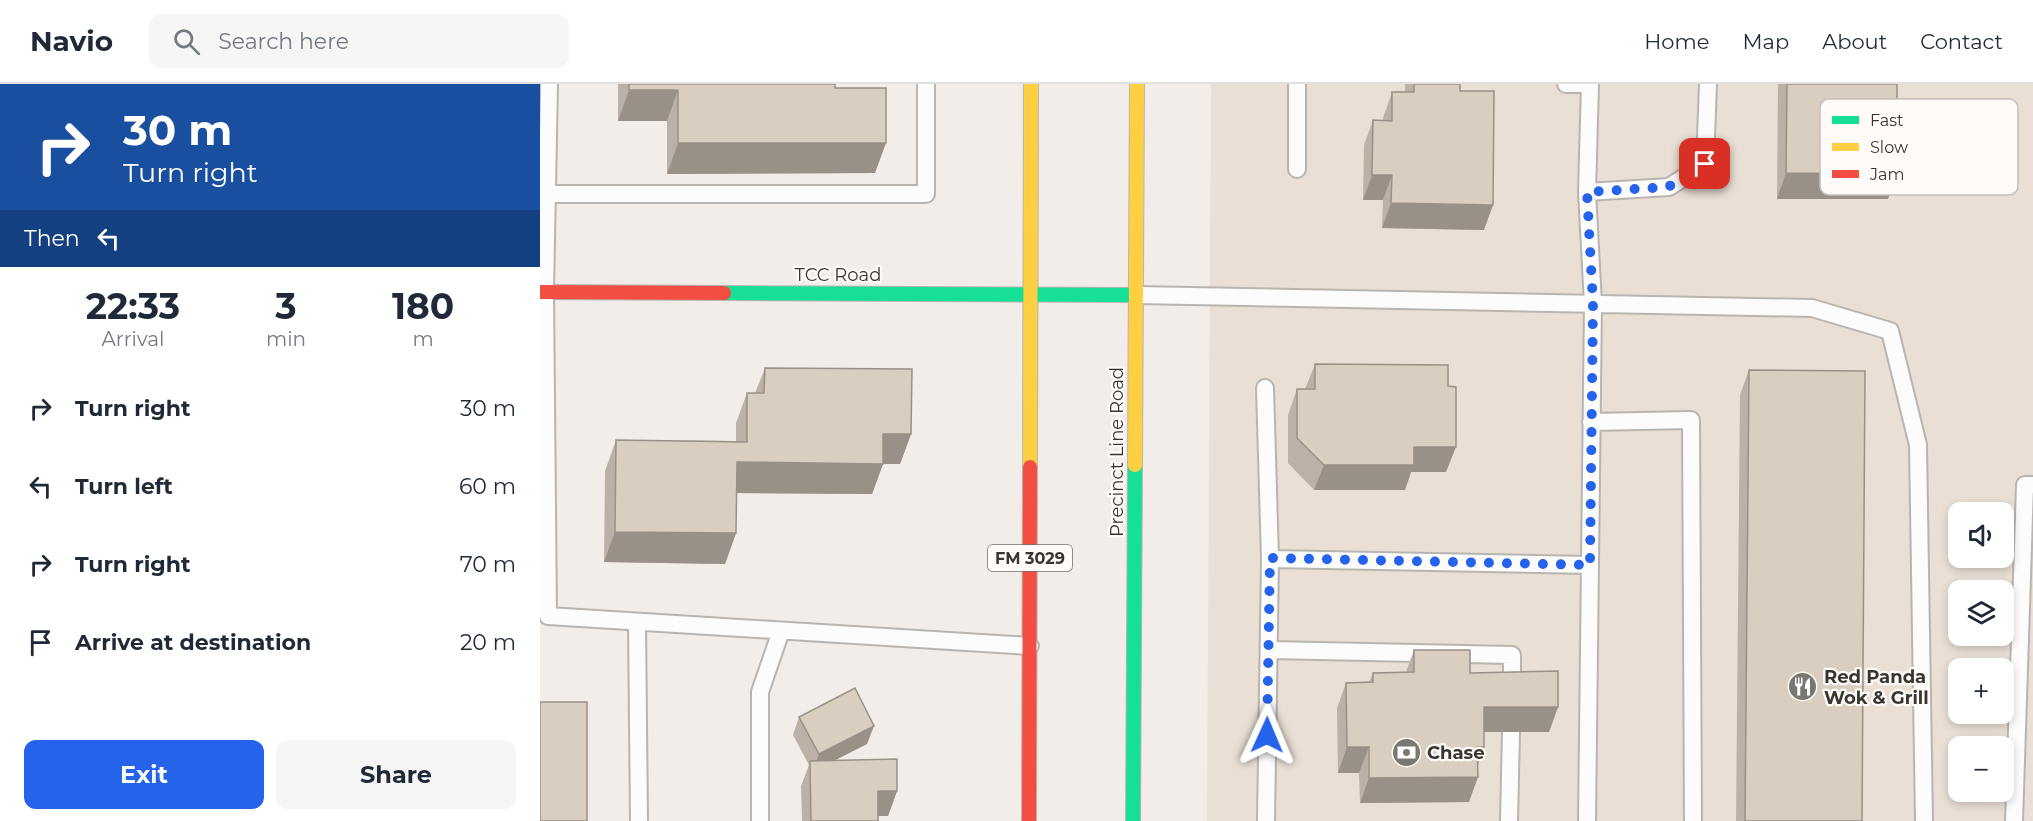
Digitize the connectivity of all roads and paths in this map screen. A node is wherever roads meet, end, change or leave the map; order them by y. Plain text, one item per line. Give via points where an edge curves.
1 (549, 84) edge
2 (926, 84) edge
3 (1031, 84) edge
4 (1137, 84) edge
5 (1297, 84) edge
6 (1566, 84) edge
7 (1590, 84) edge
8 (1708, 84) edge
9 (1297, 169) dead end
10 (1587, 192) junction
11 (547, 194) junction
12 (543, 292) edge
13 (1031, 294) junction
14 (1136, 295) junction
15 (1593, 303) junction
16 (1265, 388) dead end
17 (1591, 422) junction
18 (2033, 485) edge
19 (1270, 558) junction
20 (1590, 565) junction
21 (637, 623) junction
22 (780, 631) junction
23 (1030, 646) junction
24 (1269, 650) junction
25 (1512, 697) edge
26 (1511, 732) edge
27 (639, 821) edge
28 (760, 821) edge
29 (1029, 821) edge
30 (1133, 821) edge
31 (1266, 821) edge
32 (1509, 821) edge
33 (1587, 821) edge
34 (1693, 821) edge
35 (1924, 821) edge
36 (2014, 821) edge

1 - 11 lane
2 - 11 lane via 926,194
3 - 13 main road, FM 3029
4 - 14 main road, Precinct Line Road
5 - 9 lane
6 - 7 lane
7 - 10 lane
8 - 10 lane via 1705,164 1668,187
10 - 15 lane
11 - 12 lane
12 - 13 main road, TCC Road
12 - 21 lane via 548,616
13 - 14 main road, TCC Road
13 - 23 main road, FM 3029
14 - 15 lane
14 - 30 main road, Precinct Line Road
15 - 17 lane
15 - 35 lane via 1812,308 1890,330 1918,446
16 - 19 lane
17 - 20 lane
17 - 34 lane via 1691,420
18 - 36 lane via 2025,485
19 - 20 lane
19 - 24 lane
20 - 33 lane
21 - 22 lane
21 - 27 lane
22 - 23 lane
22 - 28 lane via 760,692
23 - 29 main road, FM 3029
24 - 25 lane via 1512,655
24 - 31 lane
26 - 32 lane

